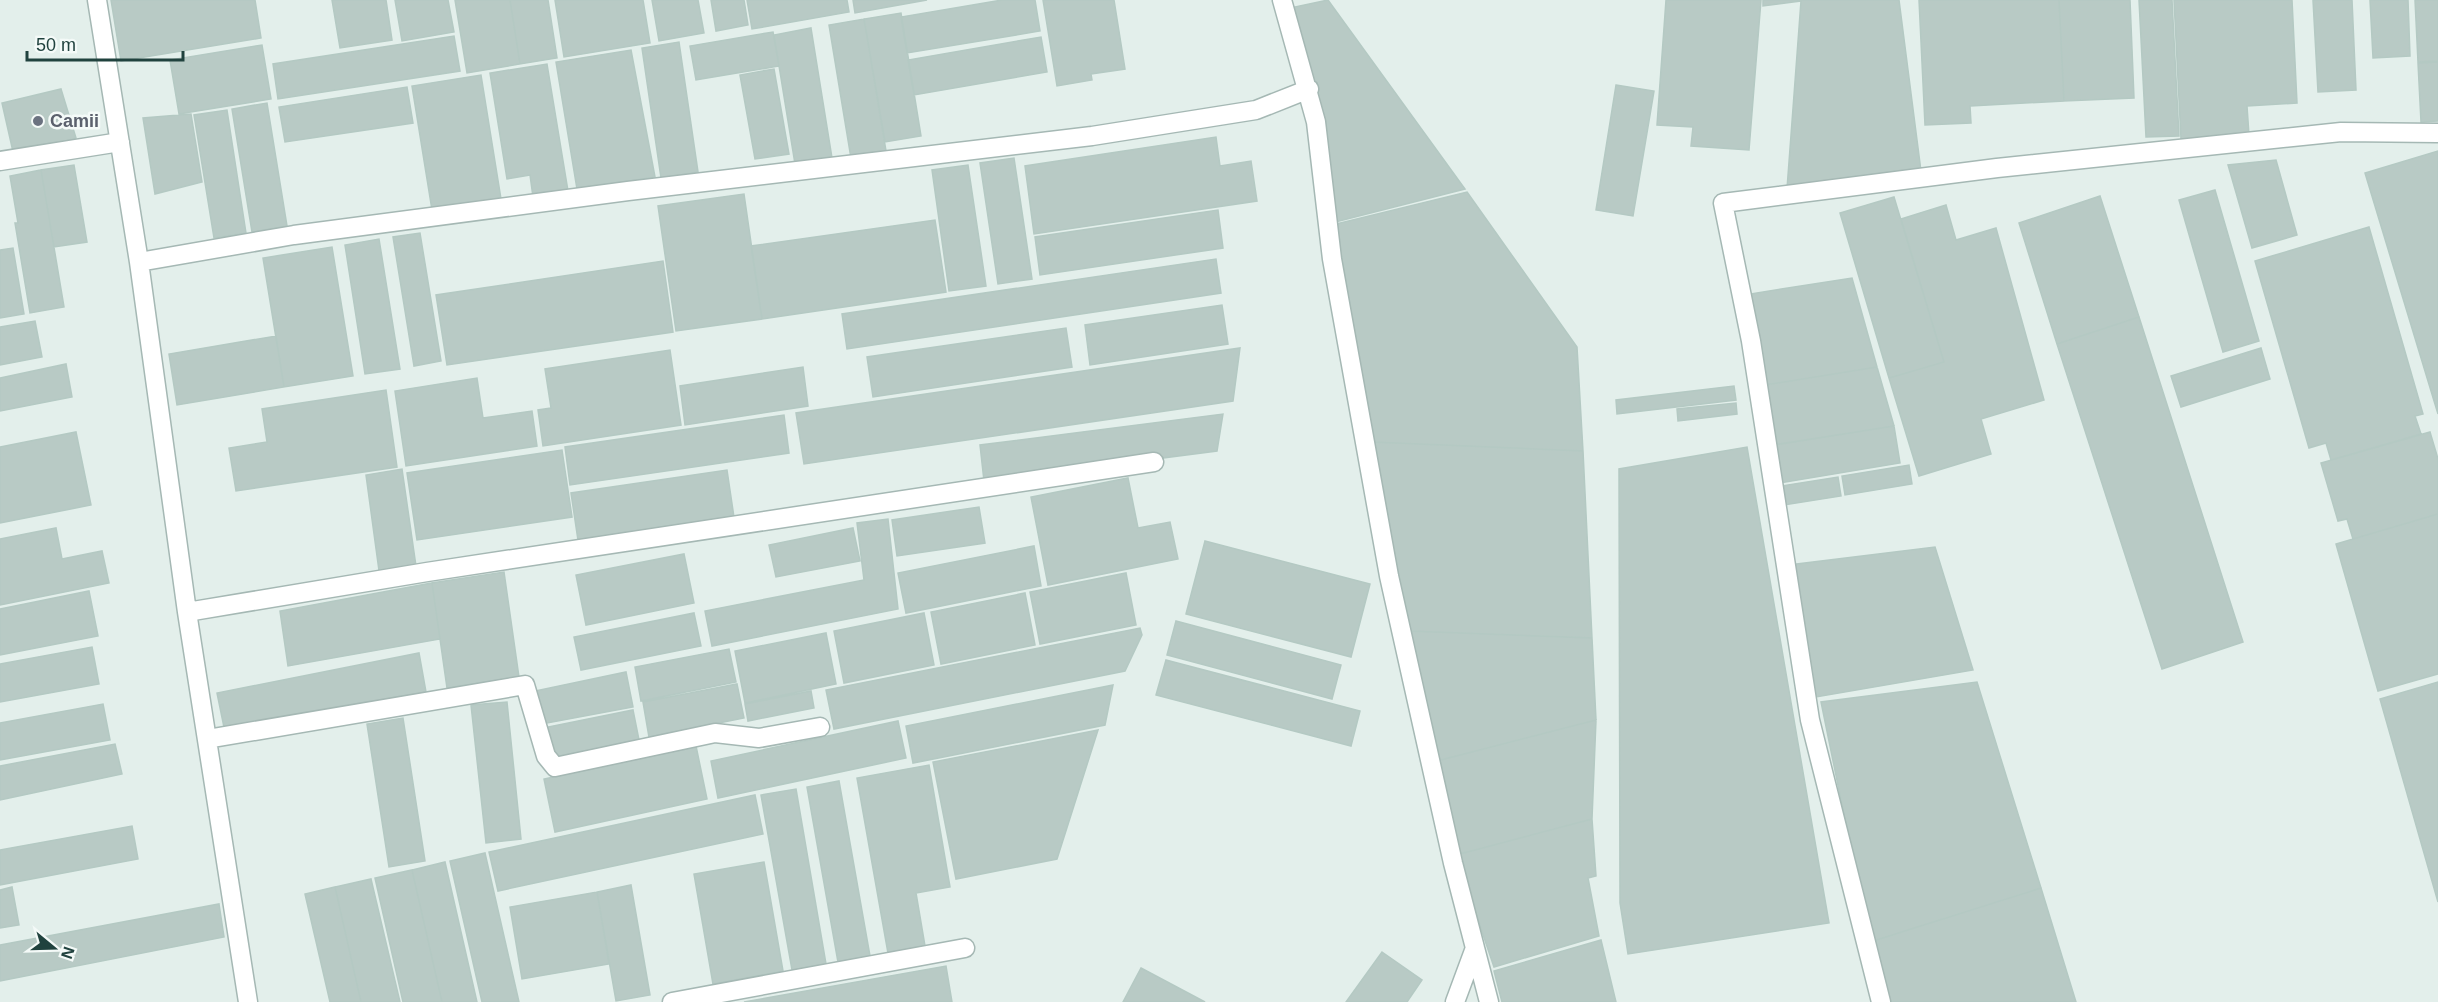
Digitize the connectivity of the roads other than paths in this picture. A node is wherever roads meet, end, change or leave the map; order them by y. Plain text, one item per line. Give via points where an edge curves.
1 (97, 0) edge
2 (1282, 0) edge
3 (1309, 89) junction
4 (2438, 133) edge
5 (120, 142) junction
6 (0, 161) edge
7 (139, 262) junction
8 (1154, 462) dead end
9 (187, 612) junction
10 (820, 727) dead end
11 (207, 739) junction
12 (965, 948) dead end
13 (1475, 948) junction
14 (248, 1002) edge
15 (672, 1002) edge
16 (1455, 1002) edge
17 (1490, 1002) edge
18 (1881, 1002) edge

1 - 5 street
2 - 3 street
3 - 7 street via 1256,110 1092,136 628,190 294,235
3 - 13 street via 1332,259 1389,576
4 - 18 street via 2341,132 1997,168 1723,203 1751,341 1810,720
5 - 6 street
5 - 7 street
7 - 9 street
8 - 9 street
9 - 11 street
10 - 11 street via 759,738 715,733 555,767 546,756 525,685
11 - 14 street
12 - 15 street
13 - 16 street
13 - 17 street

